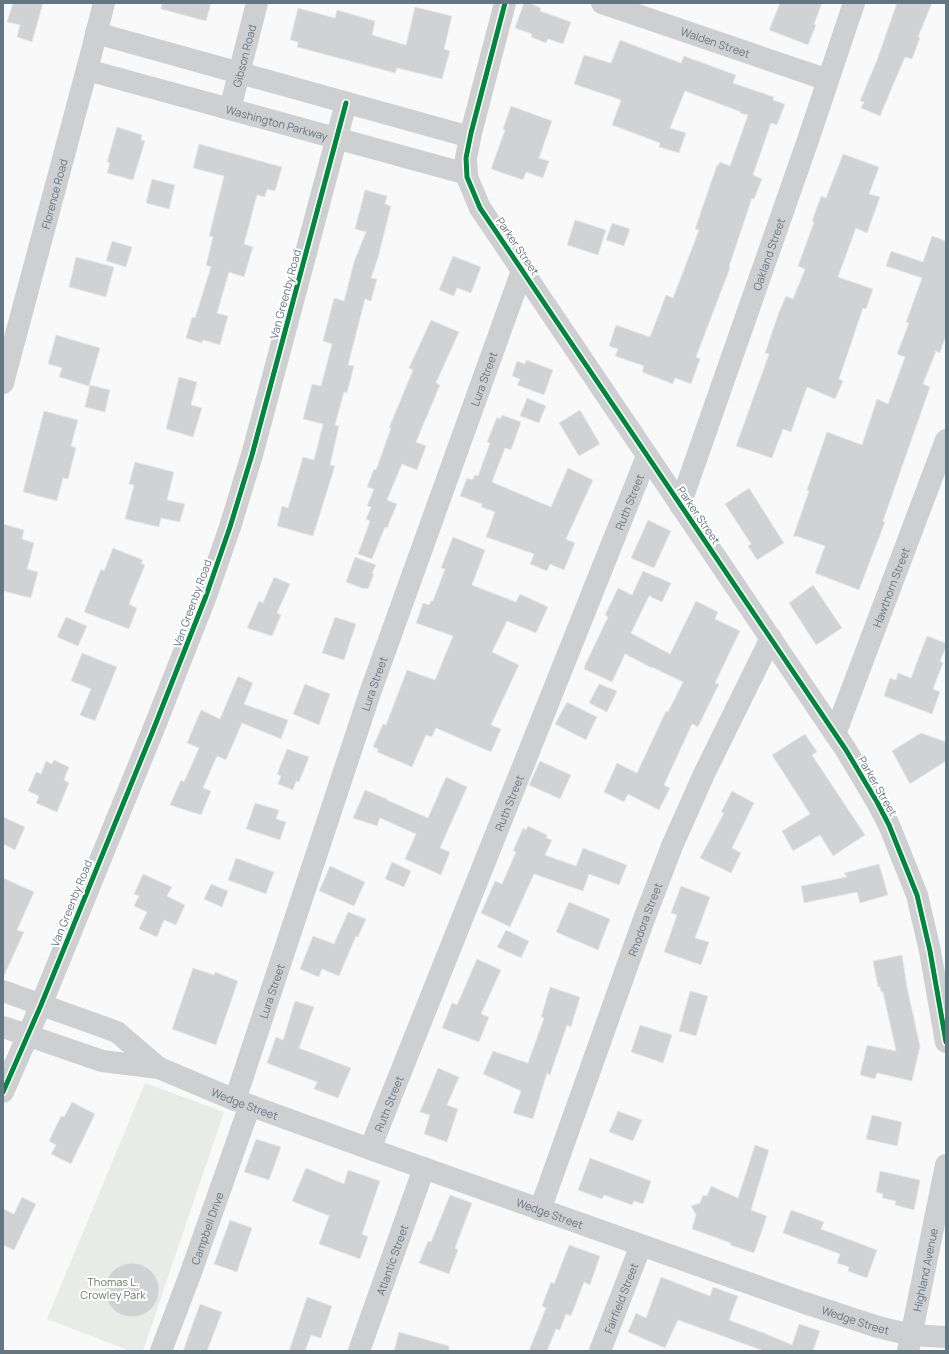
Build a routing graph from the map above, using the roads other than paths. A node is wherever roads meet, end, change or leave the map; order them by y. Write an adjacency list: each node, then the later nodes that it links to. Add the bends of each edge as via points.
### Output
1 (104, 3): 6 (street, Florence Road)
2 (257, 3): 8 (street, Gibson Road)
3 (505, 3): 13 (street, Parker Street)
4 (602, 3): 9 (street, Walden Street)
5 (854, 3): 9 (street, Oakland Street)
6 (96, 33): 7 (street, Florence Road); 8 (street)
7 (87, 70): 11 (street, Washington Parkway); 16 (street, Florence Road)
8 (239, 73): 10 (street); 11 (street, Gibson Road)
9 (828, 80): 19 (street, Oakland Street)
10 (346, 103): 12 (street, Van Greenby Road); 13 (street)
11 (230, 109): 12 (street, Washington Parkway)
12 (336, 138): 14 (street, Washington Parkway); 23 (street, Van Greenby Road, via 252,455 230,527 177,672)
13 (470, 138): 14 (street, Parker Street, via 466,158)
14 (467, 174): 15 (street, Parker Street, via 480,208)
15 (522, 271): 18 (street, Parker Street); 29 (street, Lura Street, via 371,690)
16 (3, 383)
17 (946, 440): 21 (street, Hawthorn Street)
18 (647, 456): 19 (street, Parker Street); 30 (street, Ruth Street)
19 (680, 505): 20 (street, Parker Street)
20 (771, 638): 21 (street, Parker Street); 33 (street, Rhodora Street, via 704,774 672,846)
21 (835, 734): 26 (street, Parker Street, via 880,807 916,895 930,951)
22 (3, 991): 23 (street, Wedge Street)
23 (40, 1005): 25 (street, Van Greenby Road); 27 (street, Wedge Street, via 117,1032)
24 (3, 1027): 25 (street, Wedge Street)
25 (28, 1035): 27 (street, Wedge Street, via 102,1061); 28 (street, Van Greenby Road)
26 (946, 1042)
27 (159, 1068): 29 (street, Wedge Street)
28 (3, 1092)
29 (242, 1103): 30 (street, Wedge Street); 37 (street, Campbell Drive, via 193,1268)
30 (370, 1149): 32 (street, Wedge Street)
31 (946, 1165): 36 (street, Highland Avenue)
32 (424, 1168): 33 (street, Wedge Street); 38 (street, Atlantic Street)
33 (540, 1210): 34 (street, Wedge Street)
34 (641, 1245): 36 (street, Wedge Street, via 878,1327); 39 (street, Fairfield Street)
35 (946, 1337): 36 (street, Wedge Street)
36 (910, 1343)
37 (161, 1351)
38 (359, 1351)
39 (600, 1351)

